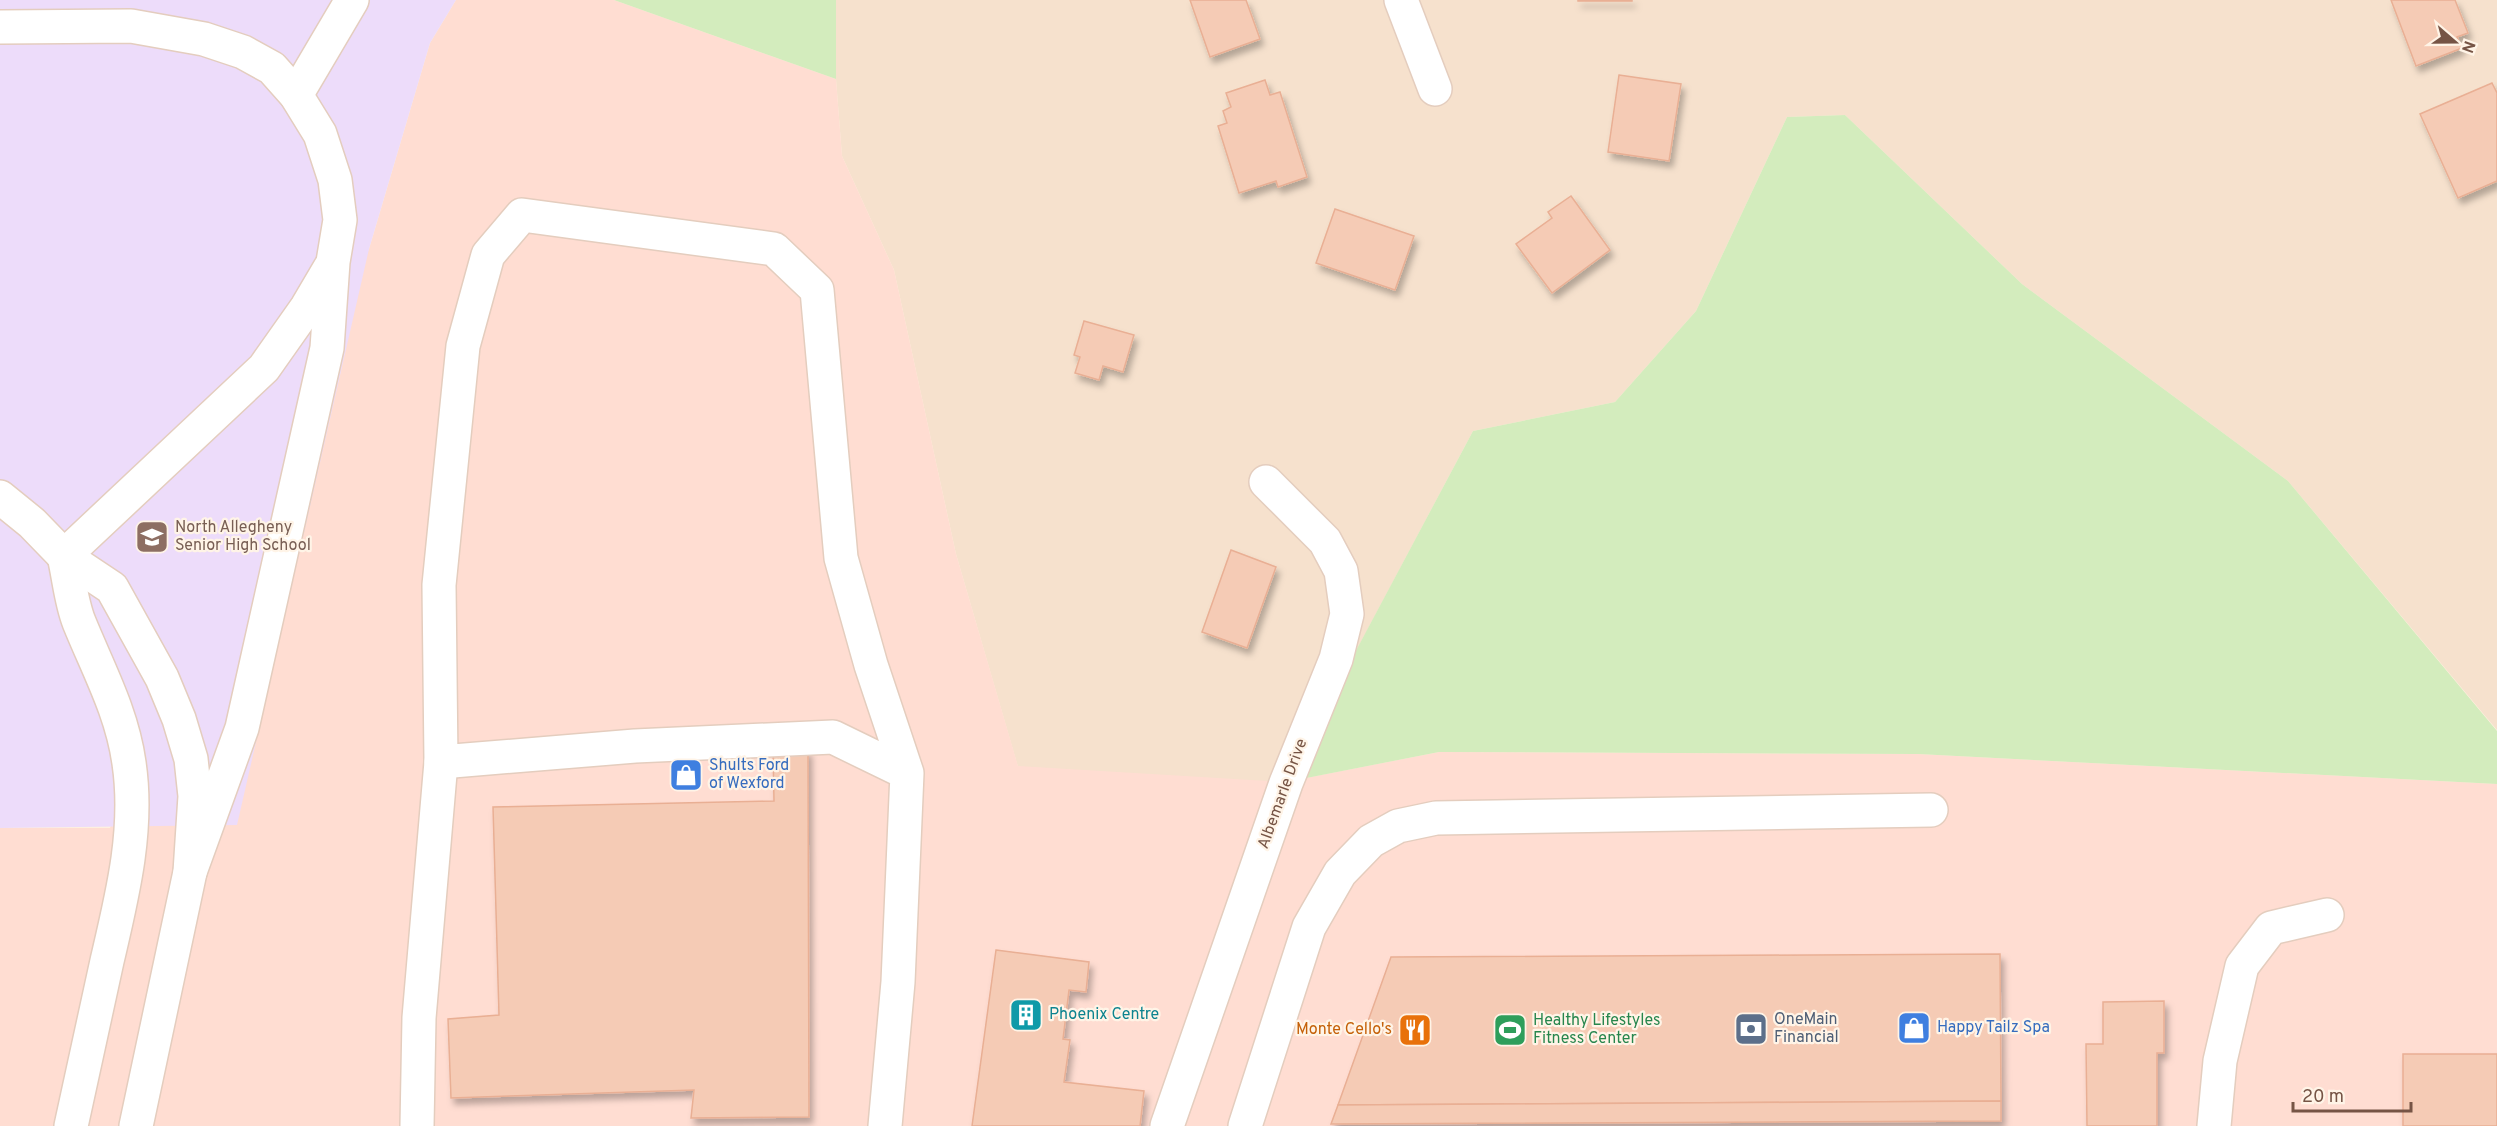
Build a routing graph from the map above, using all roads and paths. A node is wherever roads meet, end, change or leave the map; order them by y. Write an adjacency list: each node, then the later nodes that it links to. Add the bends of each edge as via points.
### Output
1 (352, 0): 5 (street)
2 (1401, 0): 4 (street)
3 (0, 27): 5 (street, via 131,26 204,39 243,52 272,68)
4 (1435, 89)
5 (296, 95): 6 (street, via 320,134 335,180 340,220)
6 (333, 262): 9 (street, via 308,307 264,368); 13 (street, via 327,348 242,728)
7 (1266, 482): 23 (street, Albemarle Drive, via 1325,541 1341,571 1347,614 1336,659 1286,783)
8 (0, 497): 9 (street, via 32,522)
9 (64, 556): 13 (street, via 112,588 162,678 179,719 191,759 195,796); 15 (street, via 78,620 112,695 122,729 132,798 121,900)
10 (441, 762): 11 (street, via 635,746 833,737); 11 (street, via 439,585 464,346 488,255 522,215 774,249 818,290 841,558); 21 (street, via 419,1018)
11 (907, 773): 22 (street, via 898,982)
12 (1931, 810): 24 (street, via 1436,818 1398,826 1371,841 1340,873 1309,927)
13 (190, 872): 16 (street)
14 (2327, 915): 25 (street, via 2271,928 2242,966 2220,1061)
15 (81, 1083): 17 (street); 18 (street)
16 (145, 1088): 19 (street); 20 (street)
17 (62, 1126)
18 (71, 1126)
19 (136, 1126)
20 (145, 1126)
21 (417, 1126)
22 (885, 1126)
23 (1167, 1126)
24 (1245, 1126)
25 (2214, 1126)

